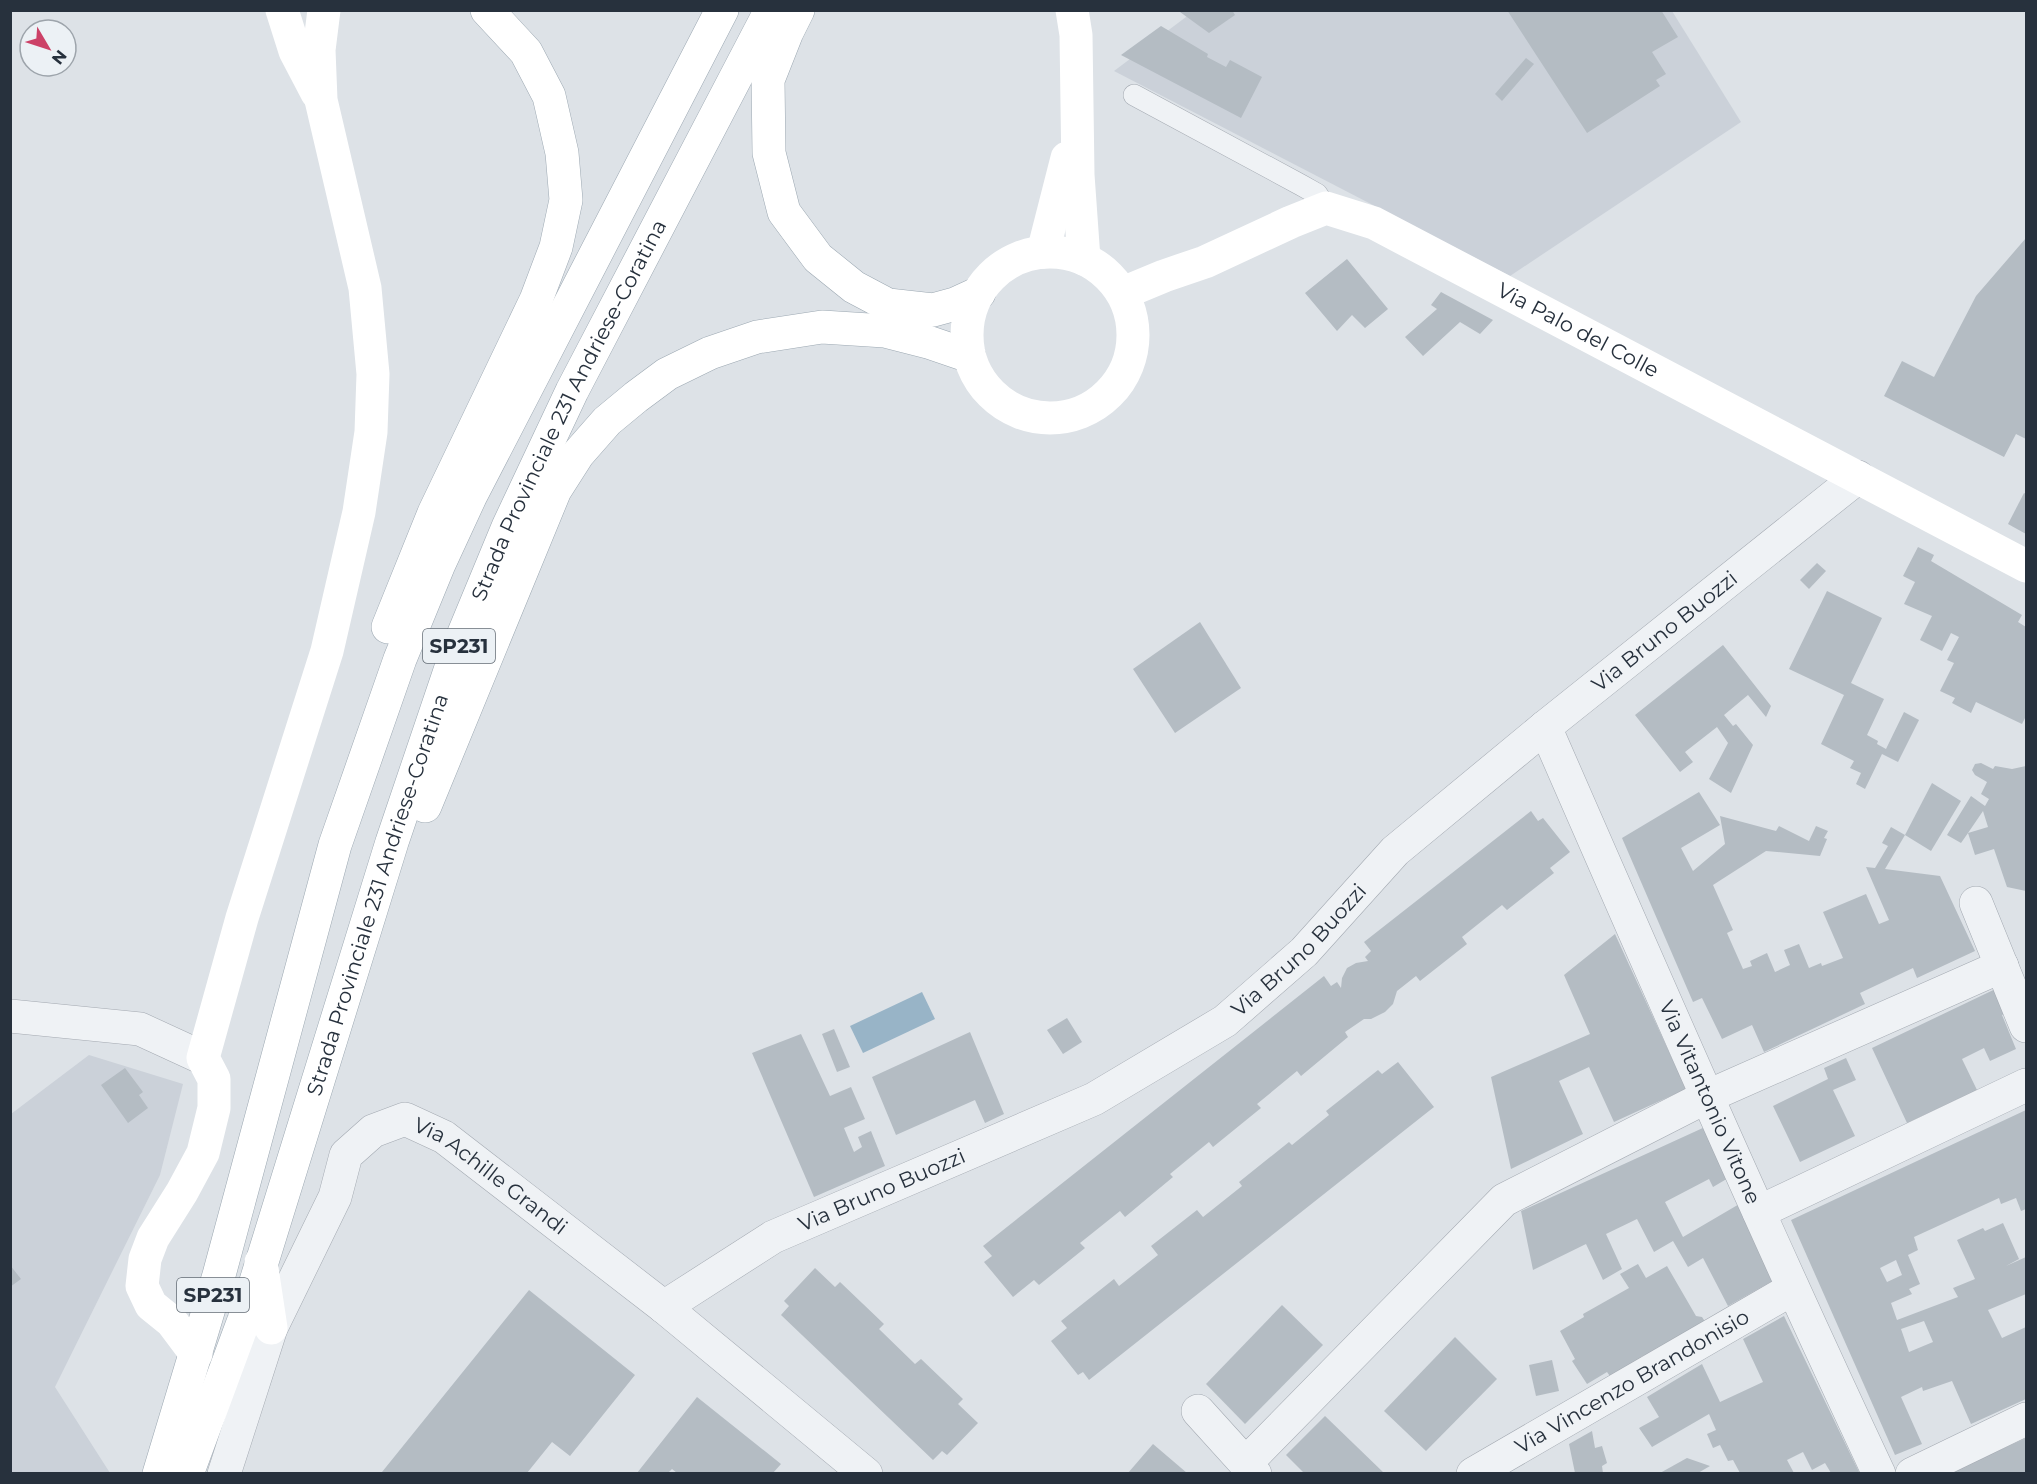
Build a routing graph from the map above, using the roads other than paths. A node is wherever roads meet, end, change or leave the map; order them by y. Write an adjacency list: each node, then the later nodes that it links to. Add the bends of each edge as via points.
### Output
1 (282, 10): 9 (main road, via 295,51)
2 (324, 10): 9 (main road, via 319,50)
3 (487, 10): 30 (main road, via 526,52 549,96 562,153 566,200 556,247 536,300 434,513 388,626 344,754 303,881)
4 (722, 10): 30 (main road, Strada Provinciale 231 Andriese-Coratina / SP231, via 476,487 418,612 335,845)
5 (771, 10): 26 (main road, Strada Provinciale 231 Andriese-Coratina / SP231, via 572,391 499,548 423,747)
6 (798, 10): 15 (main road, via 768,80 769,153 784,212 818,258 854,287 888,305 933,310)
7 (1072, 10): 10 (main road, via 1076,34)
8 (1134, 95): 11 (lane, Via Palo del Colle, via 1301,184 1317,194)
9 (321, 100): 27 (main road, via 365,288 373,374 371,432 359,512 327,651 242,918)
10 (1076, 119): 12 (main road); 13 (main road)
11 (1326, 208): 14 (main road); 19 (main road, Via Palo del Colle, via 1374,223)
12 (1043, 252): 13 (main road, via 1064,252); 15 (main road, via 1018,259 995,272)
13 (1084, 259): 16 (main road, via 1106,273)
14 (1205, 262): 16 (main road); 17 (main road)
15 (979, 293): 18 (main road, via 969,317)
16 (1123, 293): 17 (main road)
17 (1133, 323): 18 (main road, via 1133,351 1123,378 1105,400 1080,414 1062,418 1024,415 999,402 980,382)
18 (969, 356): 26 (main road, via 885,331 822,327 787,332 710,353 667,374 607,422 578,454 555,490)
19 (1858, 477): 20 (main road, Via Palo del Colle); 21 (street, Via Bruno Buozzi)
20 (2026, 566)
21 (1545, 727): 29 (street, Via Vitantonio Vitone); 34 (street, Via Bruno Buozzi, via 1395,851 1304,952 1225,1021 1094,1099 773,1237)
22 (1976, 903): 23 (street)
23 (2002, 966): 25 (street); 29 (street)
24 (10, 1016): 27 (street, via 140,1029)
25 (2026, 1026)
26 (333, 1029): 32 (main road, Strada Provinciale 231 Andriese-Coratina / SP231)
27 (203, 1058): 36 (main road, via 214,1079 214,1108 203,1153 153,1238 145,1259 142,1286 151,1305 172,1322)
28 (2026, 1084): 31 (street)
29 (1706, 1097): 31 (street, Via Vitantonio Vitone); 39 (street, via 1504,1200)
30 (262, 1116): 36 (main road, Strada Provinciale 231 Andriese-Coratina / SP231)
31 (1759, 1212): 33 (street, Via Vitantonio Vitone)
32 (261, 1262): 35 (main road); 41 (main road, Strada Provinciale 231 Andriese-Coratina / SP231, via 244,1320)
33 (1792, 1290): 44 (street, Via Vincenzo Brandonisio); 45 (street, Via Vitantonio Vitone)
34 (664, 1307): 35 (street, Via Achille Grandi, via 444,1137 405,1119 373,1131 346,1155 335,1197); 43 (street, Via Achille Grandi)
35 (271, 1328): 42 (street, Via Achille Grandi)
36 (196, 1354): 40 (main road, Strada Provinciale 231 Andriese-Coratina / SP231)
37 (1198, 1411): 39 (street)
38 (2026, 1419): 46 (street)
39 (1251, 1468)
40 (159, 1473)
41 (187, 1473)
42 (224, 1473)
43 (866, 1473)
44 (1473, 1473)
45 (1879, 1473)
46 (1912, 1473)

